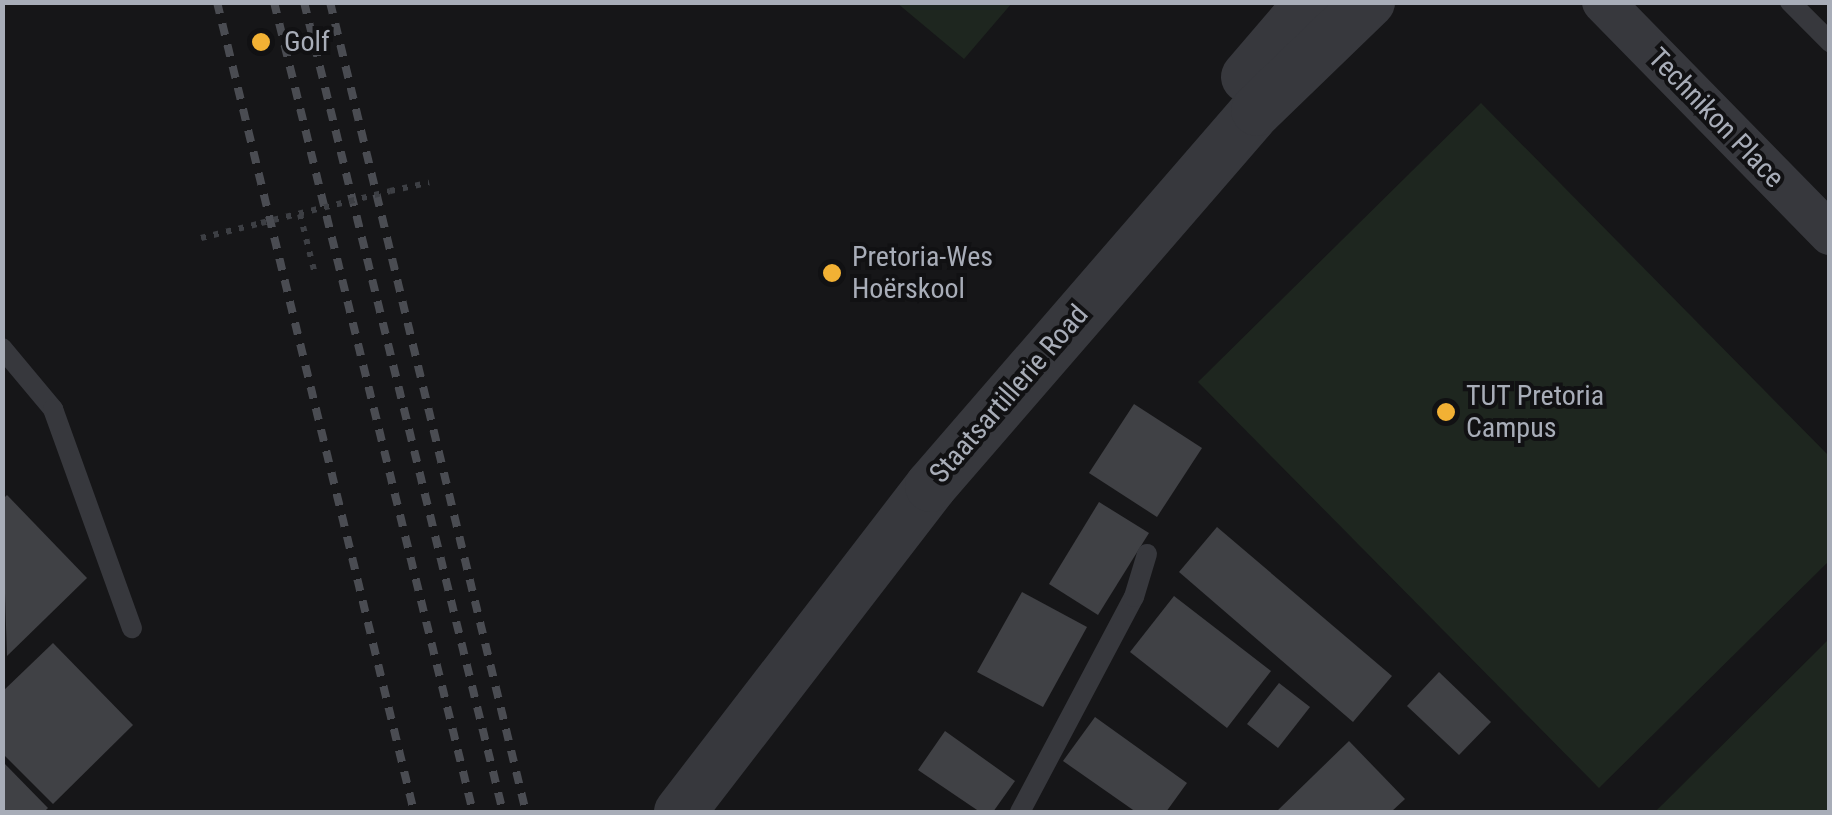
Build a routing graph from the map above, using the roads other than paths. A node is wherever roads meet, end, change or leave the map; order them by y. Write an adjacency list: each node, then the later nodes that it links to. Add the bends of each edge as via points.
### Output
1 (1390, 2): 4 (street)
2 (1604, 2): 6 (street, Technikon Place)
3 (1790, 2): 5 (lane)
4 (1327, 12): 10 (street, Staatsartillerie Road, via 994,370); 11 (street, Staatsartillerie Road, via 1256,110 931,486)
5 (1830, 42)
6 (1830, 234)
7 (2, 348): 9 (lane, via 52,409)
8 (1147, 554): 12 (lane, via 1134,597)
9 (132, 628)
10 (644, 812)
11 (680, 812)
12 (1020, 812)

